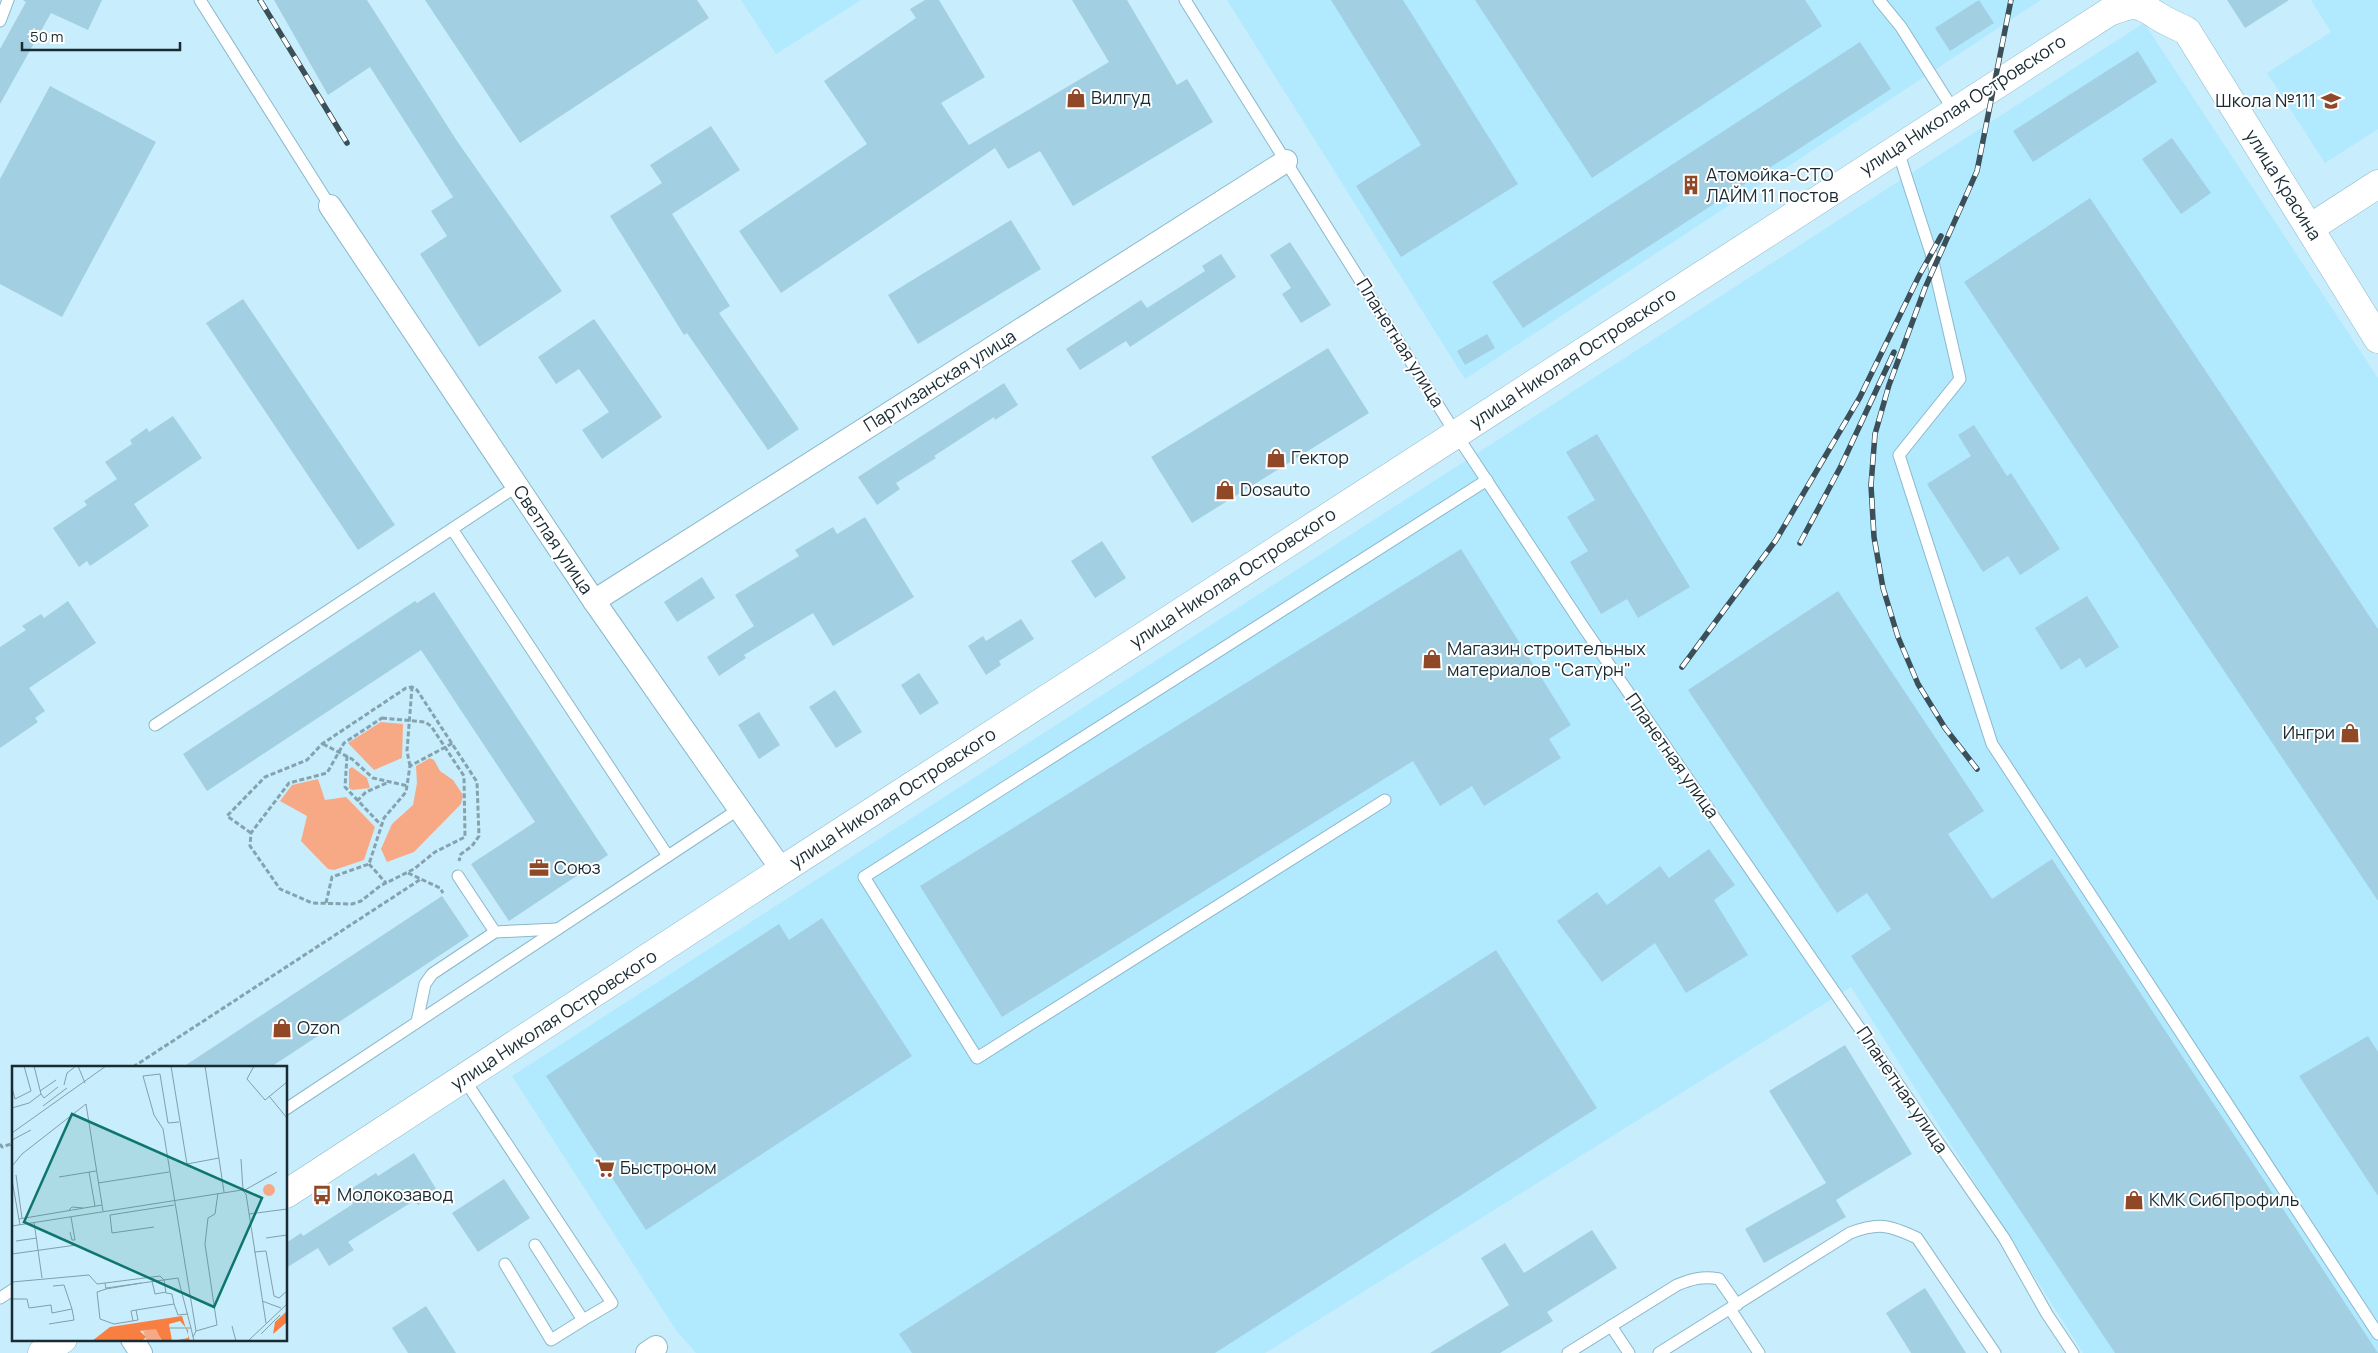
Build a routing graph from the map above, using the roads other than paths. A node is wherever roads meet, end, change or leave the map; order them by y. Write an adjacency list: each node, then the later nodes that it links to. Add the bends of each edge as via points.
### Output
1 (8, 0): 6 (lane)
2 (200, 0): 12 (lane)
3 (1185, 0): 10 (lane, Планетная улица)
4 (1879, 0): 8 (lane, via 1901,27)
5 (2145, 2): 7 (street, улица Николая Островского, via 2156,15); 8 (street, улица Николая Островского, via 2109,12)
6 (0, 21)
7 (2187, 31): 13 (street, улица Красина)
8 (1954, 111): 9 (street, улица Николая Островского)
9 (1897, 148): 15 (street, улица Николая Островского); 39 (lane, via 1931,253 1960,378 1899,455 1992,744)
10 (1286, 161): 15 (lane, Планетная улица); 19 (street, Партизанская улица)
11 (2378, 184): 13 (street)
12 (330, 206): 17 (street, Светлая улица)
13 (2310, 228): 14 (street, улица Красина)
14 (2378, 338)
15 (1456, 434): 16 (lane, Планетная улица); 24 (street, улица Николая Островского)
16 (1487, 480): 21 (lane, via 864,877 977,1058); 49 (lane, Планетная улица, via 1584,628 2004,1238)
17 (517, 486): 18 (lane); 19 (street, Светлая улица)
18 (452, 529): 20 (lane); 23 (lane)
19 (594, 601): 22 (street, Светлая улица)
20 (155, 725)
21 (1385, 800)
22 (739, 809): 23 (lane); 24 (street, Светлая улица)
23 (668, 856): 26 (lane)
24 (782, 870): 29 (street, улица Николая Островского)
25 (458, 876): 27 (lane)
26 (559, 928): 27 (lane); 28 (lane)
27 (495, 932): 28 (lane, via 428,979)
28 (417, 1022): 30 (lane)
29 (464, 1079): 31 (street, улица Николая Островского); 37 (lane, via 612,1303)
30 (288, 1108)
31 (288, 1193)
32 (535, 1245): 37 (lane)
33 (505, 1264): 37 (lane, via 552,1340)
34 (12, 1290): 35 (lane)
35 (0, 1298)
36 (1733, 1307): 38 (lane, via 1719,1279 1694,1278); 46 (lane); 47 (lane); 48 (lane, via 1850,1233 1871,1225 1896,1228 1917,1238)
37 (583, 1320)
38 (1611, 1326): 44 (lane); 45 (lane)
39 (2378, 1334)
40 (62, 1340): 42 (street)
41 (133, 1340): 43 (street)
42 (42, 1353)
43 (141, 1353)
44 (1568, 1353)
45 (1629, 1353)
46 (1660, 1353)
47 (1759, 1353)
48 (1994, 1353)
49 (2073, 1353)

